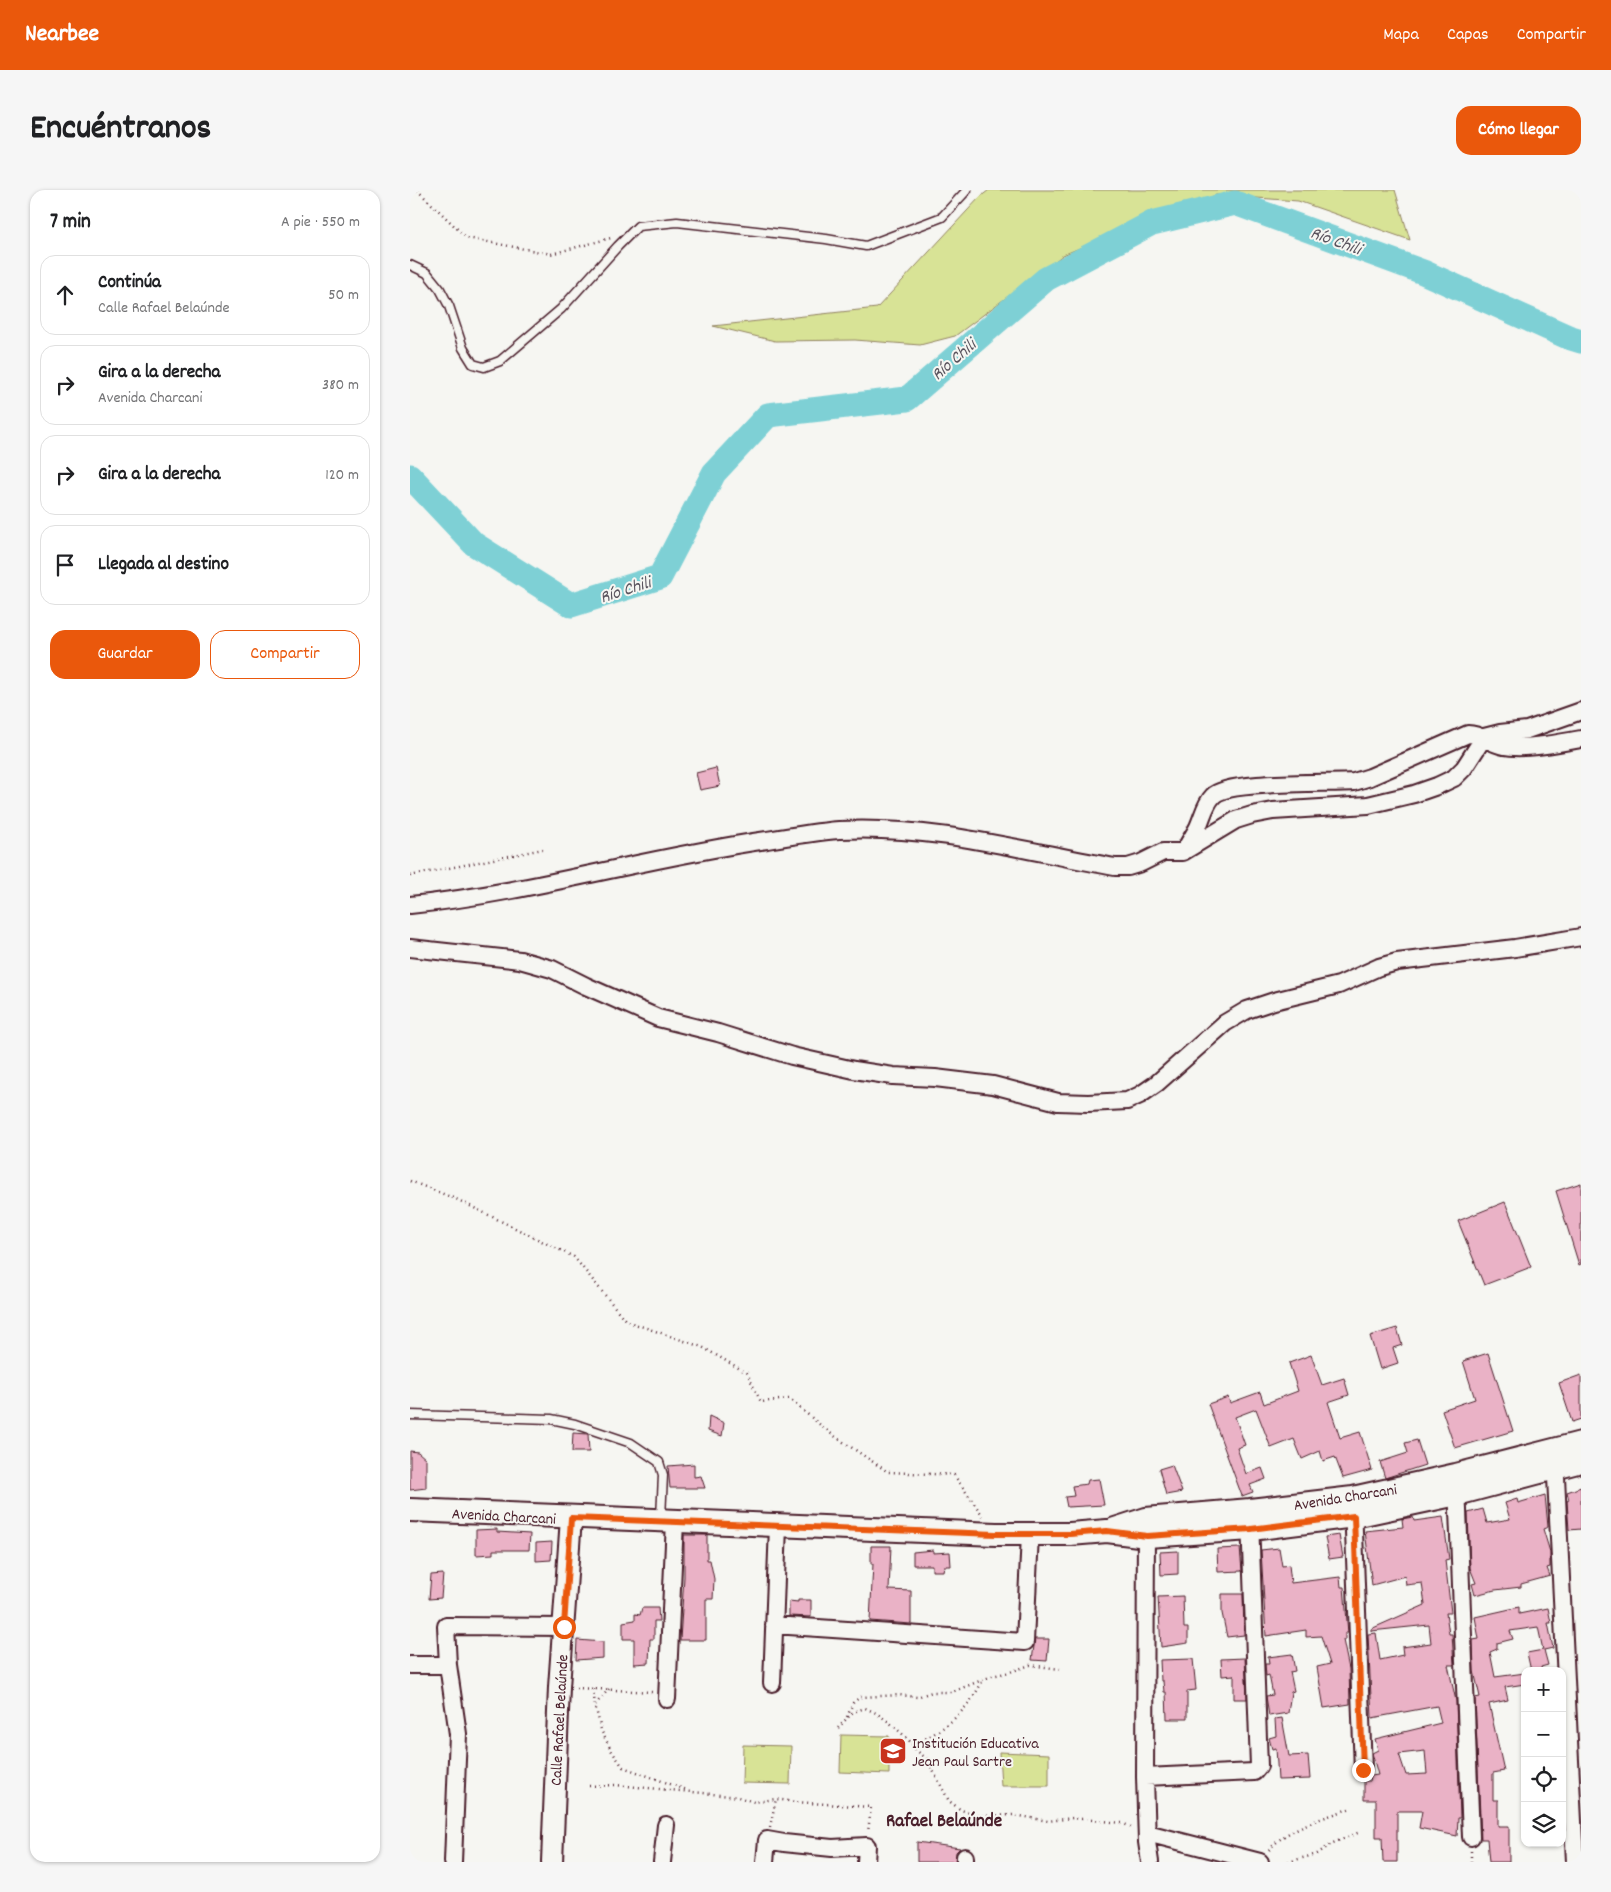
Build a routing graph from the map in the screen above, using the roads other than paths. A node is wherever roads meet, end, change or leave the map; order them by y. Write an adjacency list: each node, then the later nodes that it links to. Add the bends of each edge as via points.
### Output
1 (967, 190): 2 (lane, via 942,217 866,246 677,222 638,226 561,309 500,361 484,367 473,364 463,348 440,289 428,273)
2 (410, 265)
3 (1581, 711): 4 (street, via 1527,730)
4 (1484, 737): 5 (street, via 1505,747); 6 (street, via 1464,768 1454,778 1437,786 1368,805 1252,815 1236,820); 6 (street, via 1468,734 1354,782 1220,790 1206,806)
5 (1581, 739)
6 (1184, 852): 7 (street, via 1163,852 1141,863 1116,867 933,835 838,830 731,845 533,887)
7 (410, 905)
8 (1581, 937): 9 (street, via 1397,962 1340,985 1247,1010 1225,1023 1140,1095 1126,1102 1110,1104 1058,1102 993,1085 854,1070 658,1018 552,969 520,960)
9 (410, 948)
10 (410, 1415): 19 (lane, via 552,1419 631,1443 659,1462)
11 (1581, 1443): 12 (main road, Avenida Charcani)
12 (1555, 1459): 13 (main road, Avenida Charcani); 14 (main road, Avenida Charcani); 41 (street)
13 (1581, 1461)
14 (1457, 1485): 15 (main road, Avenida Charcani); 33 (street)
15 (1353, 1507): 18 (main road, Avenida Charcani); 29 (street)
16 (410, 1510): 17 (main road, Avenida Charcani)
17 (571, 1518): 19 (main road, Avenida Charcani); 24 (street, Calle Rafael Belaúnde)
18 (1250, 1520): 21 (main road, Avenida Charcani); 30 (street, via 1259,1766 1254,1772)
19 (668, 1521): 20 (main road, Avenida Charcani); 28 (street)
20 (778, 1526): 22 (main road, Avenida Charcani); 23 (street)
21 (1146, 1528): 22 (main road, Avenida Charcani); 30 (street)
22 (1030, 1534): 23 (street, via 1025,1642)
23 (774, 1625): 27 (street)
24 (564, 1627): 26 (street, via 446,1626); 37 (street, Calle Rafael Belaúnde)
25 (410, 1665): 26 (street)
26 (448, 1665): 36 (street, via 458,1734)
27 (772, 1683)
28 (667, 1695)
29 (1363, 1770)
30 (1145, 1777): 32 (street)
31 (666, 1825): 38 (street)
32 (1146, 1834): 35 (street); 40 (street)
33 (1470, 1837)
34 (867, 1854): 39 (street, via 768,1840)
35 (1263, 1858)
36 (453, 1862)
37 (552, 1862)
38 (662, 1862)
39 (766, 1862)
40 (1150, 1862)
41 (1575, 1862)

